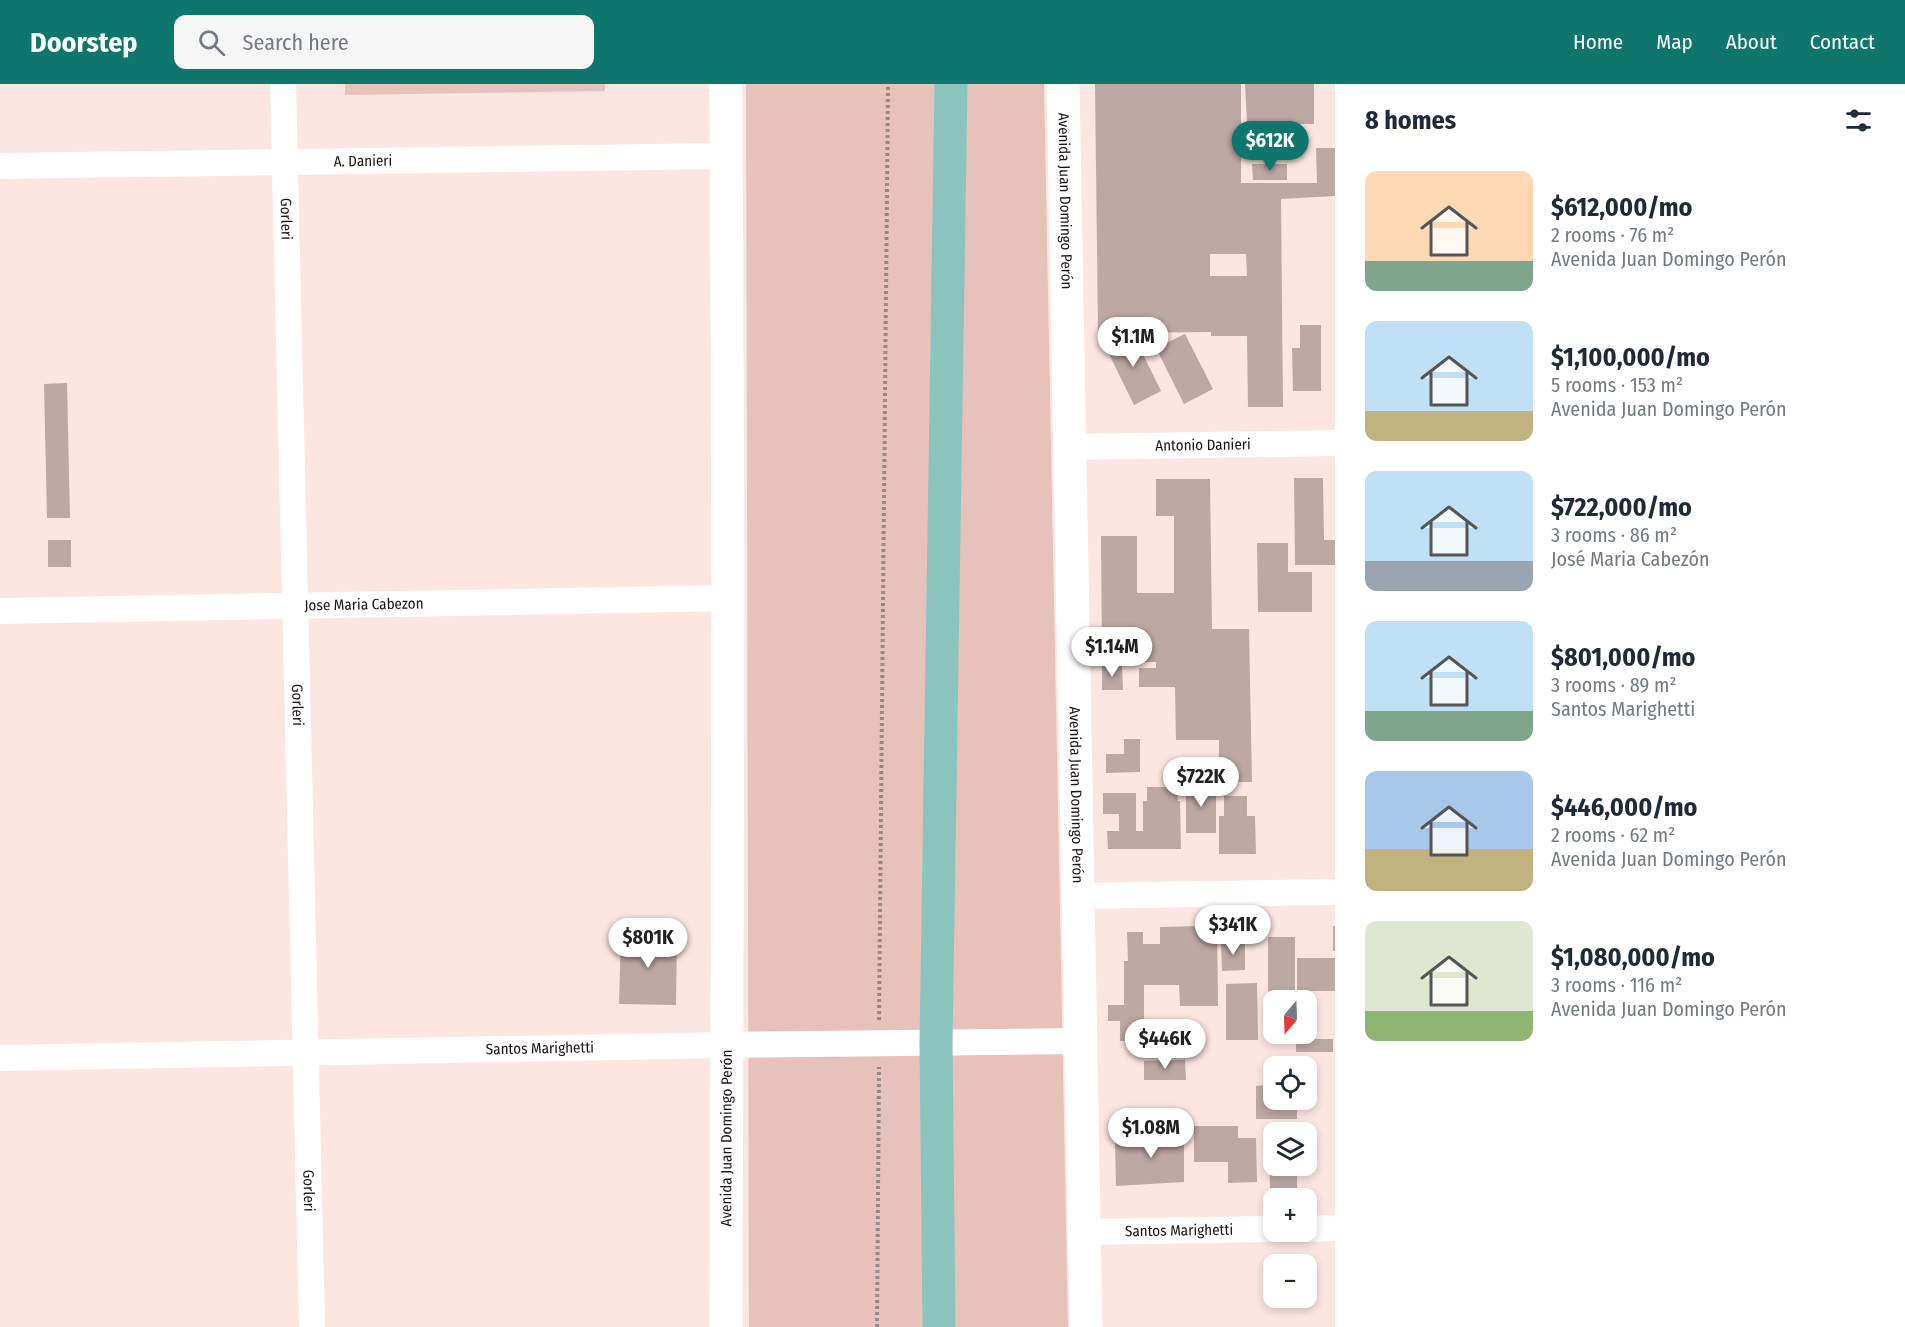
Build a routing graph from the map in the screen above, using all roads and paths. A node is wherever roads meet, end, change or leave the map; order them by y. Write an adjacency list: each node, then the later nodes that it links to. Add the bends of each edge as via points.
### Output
1 (283, 84): 7 (street, Gorleri)
2 (726, 84): 6 (main road, Avenida Juan Domingo Perón)
3 (888, 84): 18 (path)
4 (951, 84): 17 (main road)
5 (1063, 84): 10 (main road, Avenida Juan Domingo Perón)
6 (726, 156): 7 (street, A. Danieri); 11 (main road, Avenida Juan Domingo Perón)
7 (285, 162): 8 (street, A. Danieri); 12 (street, Gorleri)
8 (0, 166)
9 (1335, 443): 10 (street, Antonio Danieri)
10 (1070, 447): 15 (main road, Avenida Juan Domingo Perón)
11 (728, 598): 12 (street, Jose Maria Cabezon); 19 (main road, Avenida Juan Domingo Perón)
12 (295, 605): 13 (street, Jose Maria Cabezon); 20 (street, Gorleri)
13 (0, 611)
14 (1335, 892): 15 (street)
15 (1077, 896): 16 (main road, Avenida Juan Domingo Perón)
16 (1080, 1041): 17 (street, Santos Marighetti); 25 (main road, Avenida Juan Domingo Perón)
17 (936, 1043): 18 (street, Santos Marighetti); 29 (main road)
18 (879, 1044): 19 (street, Santos Marighetti); 28 (path)
19 (726, 1045): 20 (street, Santos Marighetti); 27 (main road, Avenida Juan Domingo Perón)
20 (305, 1053): 21 (street, Santos Marighetti); 26 (street, Gorleri)
21 (0, 1058)
22 (1335, 1228): 24 (street)
23 (1263, 1229): 25 (street, Santos Marighetti)
24 (1317, 1229)
25 (1083, 1232): 30 (main road, Avenida Juan Domingo Perón)
26 (312, 1327)
27 (726, 1327)
28 (877, 1327)
29 (939, 1327)
30 (1086, 1327)

